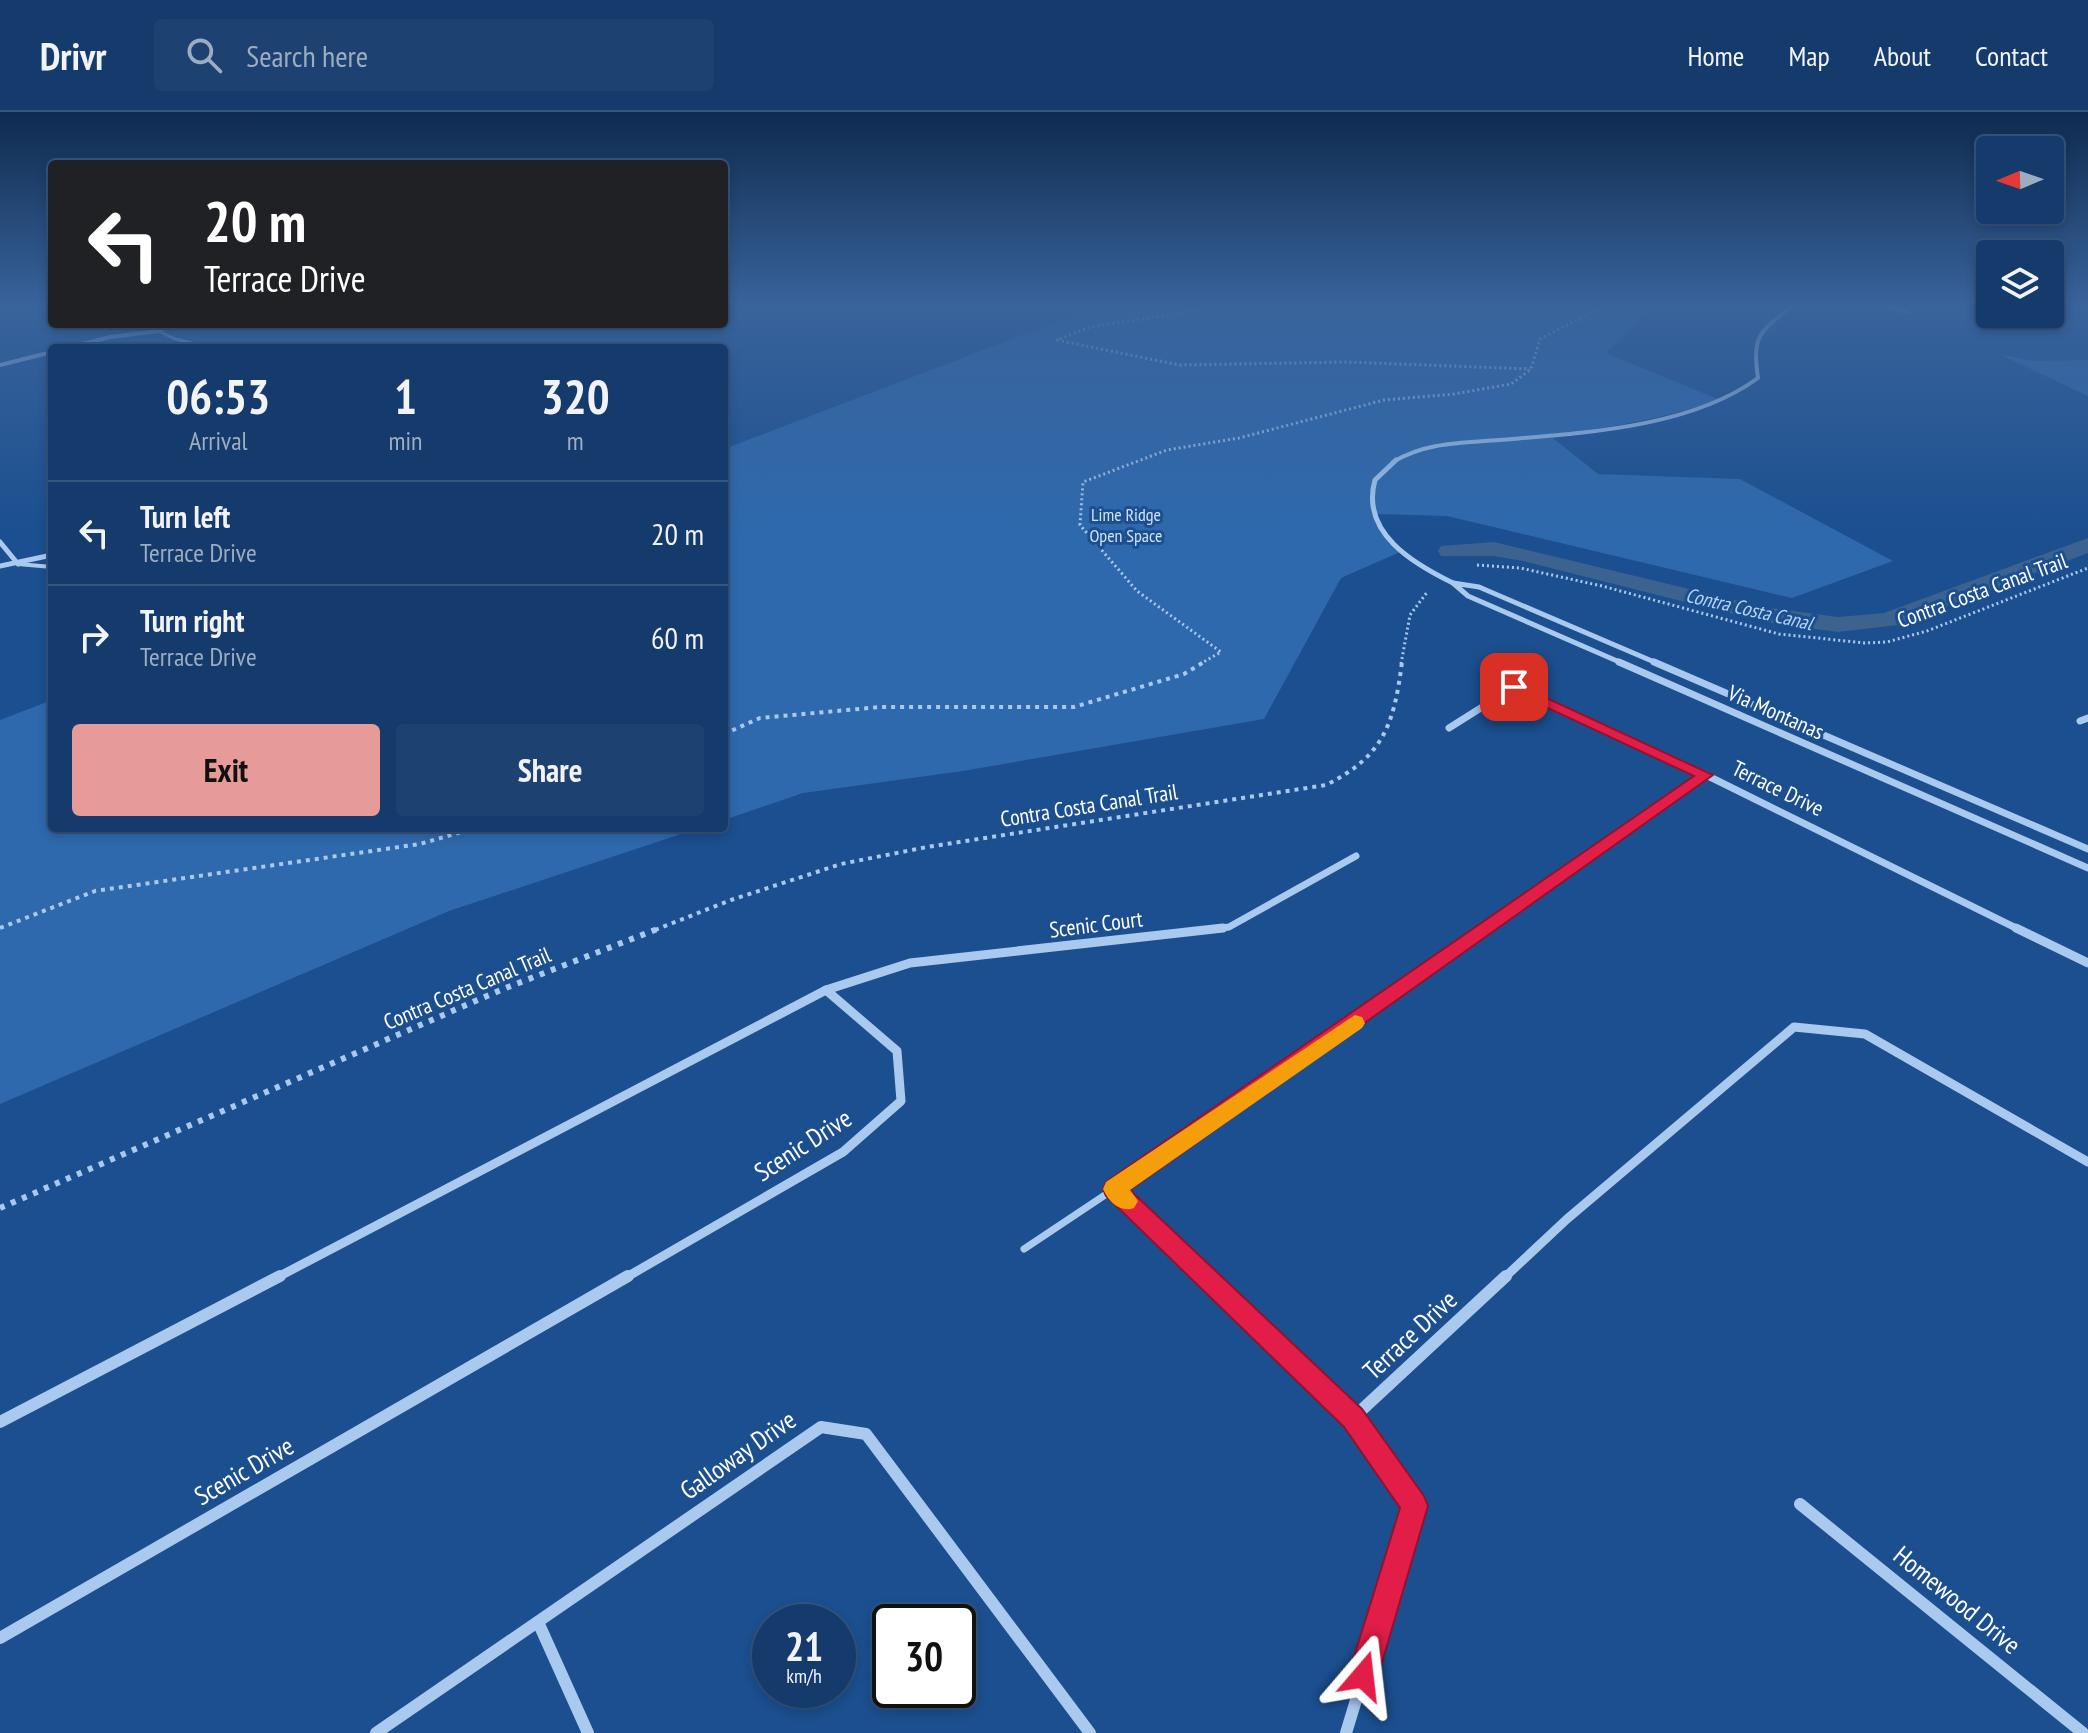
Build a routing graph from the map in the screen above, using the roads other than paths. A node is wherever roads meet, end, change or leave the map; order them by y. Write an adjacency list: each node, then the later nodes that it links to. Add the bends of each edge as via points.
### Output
1 (1754, 383): 7 (street, Via Montanas, via 1720,400 1610,429 1428,446 1402,455 1372,482 1369,501 1400,552)
2 (0, 542): 4 (street)
3 (48, 556): 4 (street)
4 (18, 564): 5 (street); 6 (lane)
5 (0, 566)
6 (48, 567)
7 (1453, 583): 10 (street, Via Montanas, via 1479,587); 12 (street, Via Montanas, via 1468,596)
8 (1449, 728): 9 (street, via 1514,687)
9 (1706, 775): 13 (street, Terrace Drive); 16 (street, Terrace Drive)
10 (2088, 849)
11 (1356, 856): 14 (street, Scenic Court, via 1229,927 910,963)
12 (2088, 868)
13 (2088, 963)
14 (826, 990): 19 (street); 22 (street, Scenic Drive, via 897,1051 901,1101 843,1152)
15 (2088, 1162): 18 (street, Terrace Drive, via 1865,1034 1794,1027 1567,1219)
16 (1114, 1189): 17 (lane); 18 (street)
17 (1024, 1249)
18 (1353, 1418): 26 (street, via 1415,1506)
19 (0, 1422)
20 (1800, 1504): 27 (street, Homewood Drive)
21 (538, 1622): 23 (street, Galloway Drive); 24 (street); 25 (street, Galloway Drive, via 821,1427 866,1434)
22 (0, 1638)
23 (376, 1733)
24 (588, 1733)
25 (1090, 1733)
26 (1346, 1733)
27 (2083, 1733)

